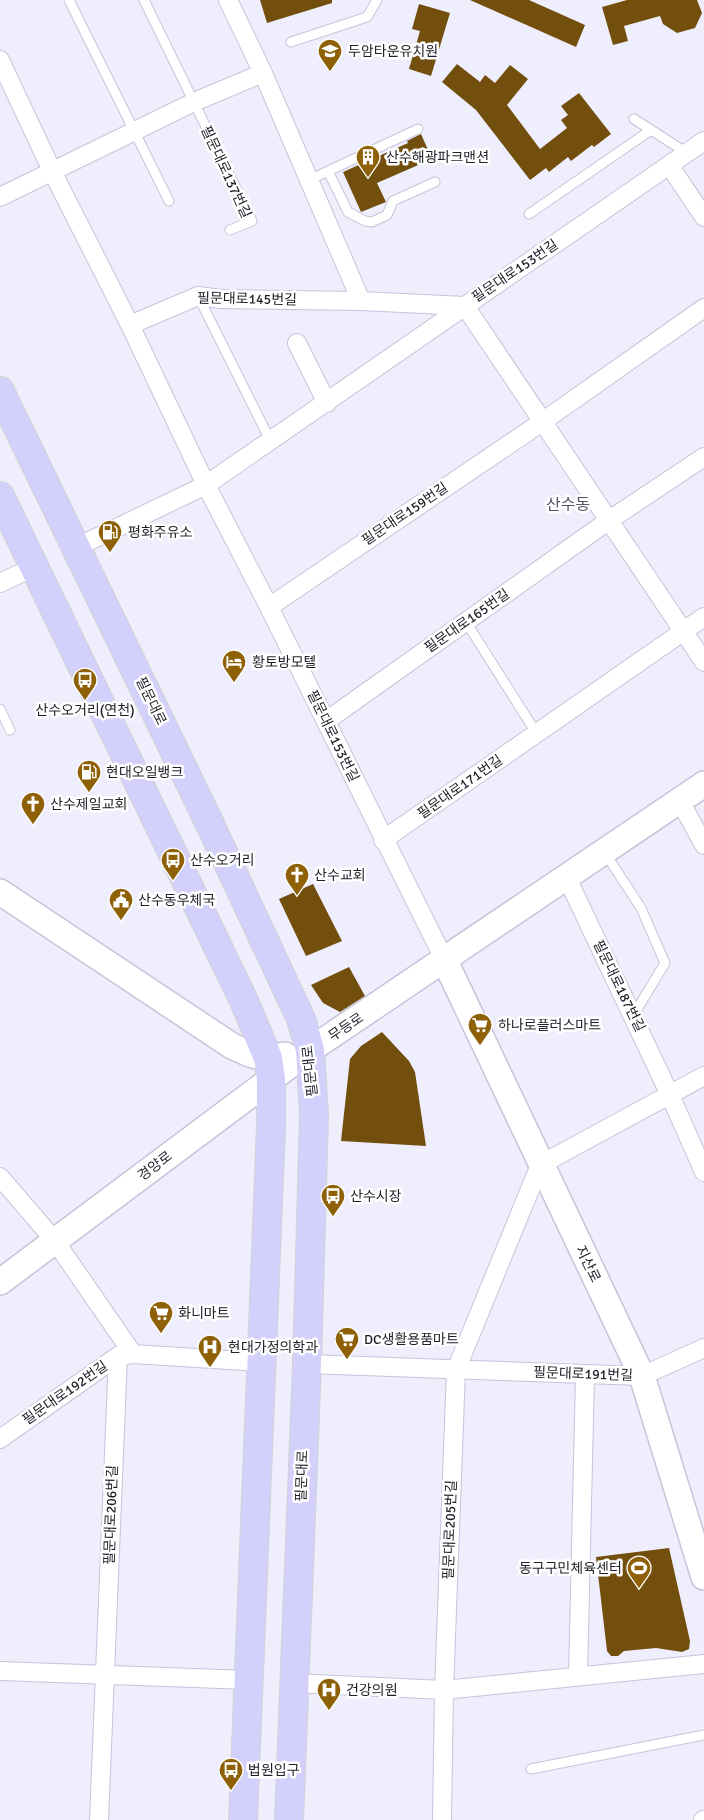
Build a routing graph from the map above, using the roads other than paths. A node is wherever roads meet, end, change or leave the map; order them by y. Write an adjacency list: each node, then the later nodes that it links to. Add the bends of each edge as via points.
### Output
1 (68, 0): 11 (lane)
2 (144, 0): 8 (lane, 필문대로137번길)
3 (228, 0): 7 (street)
4 (377, 0): 5 (lane, via 367,17)
5 (291, 42)
6 (0, 60): 17 (street)
7 (263, 73): 8 (street); 18 (street)
8 (194, 102): 11 (street); 24 (lane, 필문대로137번길, via 252,221)
9 (634, 119): 12 (lane)
10 (418, 129): 16 (lane)
11 (134, 130): 17 (street); 21 (lane)
12 (651, 130): 14 (lane); 22 (lane)
13 (704, 141): 14 (street, 필문대로153번길)
14 (687, 153): 15 (street, 필문대로153번길)
15 (669, 165): 23 (street); 27 (street, 필문대로153번길)
16 (328, 171): 18 (lane); 19 (lane, via 348,212 372,222 386,215 393,201)
17 (53, 173): 20 (street); 29 (street)
18 (309, 180): 26 (street)
19 (435, 182)
20 (0, 197)
21 (169, 201)
22 (529, 214)
23 (704, 217)
24 (230, 230)
25 (198, 296): 26 (street, 필문대로145번길); 29 (street, 필문대로145번길); 34 (lane)
26 (361, 301): 27 (street, 필문대로145번길)
27 (465, 306): 32 (street, 필문대로153번길); 33 (street)
28 (704, 308): 33 (street, 필문대로159번길)
29 (130, 325): 36 (street, 필문대로153번길)
30 (297, 343): 32 (street)
31 (0, 391): 39 (main road, 필문대로)
32 (327, 402): 34 (street, 필문대로153번길)
33 (542, 422): 38 (street); 42 (street, 필문대로159번길)
34 (271, 442): 36 (street, 필문대로153번길)
35 (704, 457): 38 (street, 필문대로165번길)
36 (206, 485): 39 (street, 필문대로153번길); 42 (street, 필문대로153번길)
37 (0, 496): 40 (main road)
38 (608, 521): 44 (street, 필문대로165번길); 45 (street)
39 (77, 547): 60 (main road, 필문대로, via 288,990)
40 (34, 567): 41 (street); 61 (main road, via 244,1001)
41 (0, 583)
42 (268, 607): 48 (street, 필문대로153번길)
43 (704, 617): 45 (street, 필문대로171번길)
44 (466, 622): 48 (street, 필문대로165번길); 50 (lane)
45 (683, 631): 46 (street); 50 (street, 필문대로171번길)
46 (704, 662)
47 (0, 709): 49 (lane)
48 (326, 721): 53 (street, 필문대로153번길)
49 (10, 730)
50 (538, 734): 53 (street, 필문대로171번길)
51 (704, 784): 52 (street, 무등로)
52 (680, 801): 54 (street); 55 (street, 무등로)
53 (384, 840): 58 (street, 필문대로153번길)
54 (704, 845)
55 (605, 852): 56 (street, 무등로); 59 (lane, via 641,908 665,963)
56 (567, 878): 58 (street, 무등로); 59 (street, 필문대로187번길)
57 (0, 892): 61 (street)
58 (445, 961): 60 (street, 무등로); 64 (street, 지산로)
59 (633, 1016): 63 (street, 필문대로187번길)
60 (310, 1050): 61 (street, 경양로); 72 (main road, 필문대로, via 314,1115)
61 (269, 1068): 67 (street, 경양로); 71 (main road, via 271,1128)
62 (704, 1076): 63 (street)
63 (670, 1095): 64 (street); 65 (street)
64 (540, 1165): 73 (street); 75 (street, 지산로)
65 (704, 1172)
66 (0, 1177): 67 (street)
67 (55, 1241): 68 (street, 경양로); 70 (street)
68 (0, 1282)
69 (704, 1348): 75 (street, 필문대로191번길)
70 (126, 1355): 71 (street); 76 (street, 필문대로192번길); 80 (street, 필문대로206번길)
71 (261, 1362): 82 (main road)
72 (307, 1364): 73 (street, 필문대로191번길); 83 (main road, 필문대로)
73 (456, 1370): 74 (street, 필문대로191번길); 84 (street, 필문대로205번길)
74 (585, 1375): 75 (street, 필문대로191번길); 81 (street)
75 (642, 1376): 77 (street, 지산로)
76 (0, 1439)
77 (704, 1577)
78 (704, 1664): 81 (street)
79 (0, 1671): 80 (street)
80 (104, 1674): 82 (street); 87 (street, 필문대로206번길)
81 (578, 1676): 84 (street)
82 (248, 1680): 88 (main road)
83 (294, 1683): 84 (street); 89 (main road, 필문대로)
84 (444, 1690): 90 (street, 필문대로205번길)
85 (704, 1735): 86 (lane)
86 (531, 1769)
87 (99, 1820)
88 (243, 1820)
89 (289, 1820)
90 (442, 1820)

